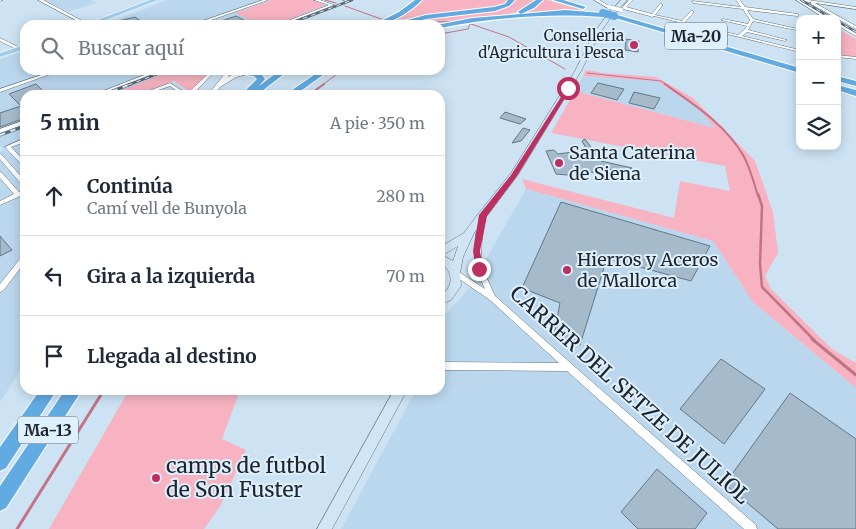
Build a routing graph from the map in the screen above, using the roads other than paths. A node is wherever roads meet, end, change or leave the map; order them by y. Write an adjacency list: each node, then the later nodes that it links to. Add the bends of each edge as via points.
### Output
1 (40, 0): 28 (street)
2 (266, 0): 30 (street)
3 (316, 0): 31 (street, via 332,5)
4 (419, 0): 32 (highway)
5 (512, 0): 33 (highway, via 495,9)
6 (556, 0): 22 (highway)
7 (568, 0): 22 (highway)
8 (580, 0): 22 (highway)
9 (624, 0): 93 (main road, via 604,22 578,71 513,176)
10 (631, 0): 24 (street)
11 (738, 0): 21 (street)
12 (798, 0): 13 (street); 26 (street)
13 (804, 0): 18 (street); 18 (street)
14 (153, 1): 29 (main road)
15 (597, 1): 22 (street)
16 (539, 2): 36 (highway, via 516,14)
17 (694, 3): 21 (street)
18 (817, 3): 20 (street); 20 (street); 41 (street)
19 (661, 5): 27 (street)
20 (856, 7)
21 (743, 8): 25 (street); 35 (street)
22 (605, 11): 24 (highway, bridge); 24 (street, bridge); 36 (highway)
23 (692, 12): 37 (street)
24 (617, 13): 27 (street, via 635,12); 54 (highway, Ma-20); 54 (highway, Ma-20, via 636,23)
25 (798, 15)
26 (822, 15)
27 (652, 16): 37 (street)
28 (82, 20)
29 (102, 20)
30 (208, 20)
31 (292, 20)
32 (394, 20)
33 (406, 20)
34 (723, 20): 39 (street)
35 (752, 20): 39 (street); 42 (street)
36 (465, 21): 38 (highway)
37 (682, 23): 45 (street)
38 (445, 25)
39 (748, 25): 43 (street)
40 (841, 26): 44 (street)
41 (856, 28)
42 (796, 29)
43 (746, 31): 45 (street); 47 (street)
44 (856, 35)
45 (738, 36): 50 (street)
46 (0, 39): 48 (street)
47 (785, 40)
48 (20, 47)
49 (20, 49): 51 (main road)
50 (796, 50)
51 (0, 56)
52 (841, 56): 53 (street)
53 (856, 58)
54 (774, 62): 55 (highway, Ma-20); 56 (highway)
55 (796, 65)
56 (796, 71)
57 (45, 75): 74 (street)
58 (143, 75): 75 (street)
59 (211, 75): 66 (street)
60 (226, 75): 71 (street)
61 (243, 75): 71 (street)
62 (258, 75): 80 (highway, via 261,79)
63 (278, 75): 81 (highway)
64 (319, 75): 82 (highway)
65 (841, 75): 68 (highway)
66 (208, 77): 78 (street)
67 (841, 79): 70 (highway)
68 (856, 79)
69 (841, 83): 73 (highway)
70 (856, 84)
71 (218, 86): 79 (street)
72 (841, 88): 83 (highway)
73 (856, 88)
74 (0, 90)
75 (107, 90)
76 (154, 90): 77 (street, via 170,84)
77 (180, 90)
78 (194, 90)
79 (215, 90)
80 (250, 90)
81 (259, 90)
82 (296, 90)
83 (856, 93)
84 (20, 124): 85 (street)
85 (0, 131)
86 (20, 142): 88 (street, via 8,147)
87 (0, 156): 90 (street)
88 (20, 160)
89 (0, 174): 91 (street)
90 (20, 180)
91 (18, 195): 92 (street)
92 (0, 203)
93 (483, 215): 94 (main road); 101 (street, via 477,262)
94 (467, 236): 95 (main road); 98 (main road)
95 (445, 249)
96 (445, 261): 98 (main road)
97 (20, 263): 99 (street)
98 (456, 273): 100 (main road, via 455,288); 101 (street, CARRER DEL SETZE DE JULIOL)
99 (0, 289)
100 (445, 297)
101 (493, 298): 103 (street, CARRER DEL SETZE DE JULIOL)
102 (445, 366): 103 (street)
103 (568, 367): 110 (street, CARRER DEL SETZE DE JULIOL)
104 (46, 395): 107 (highway, Ma-13)
105 (71, 395): 108 (highway, Ma-13)
106 (398, 395): 109 (main road)
107 (0, 462)
108 (0, 502)
109 (324, 529)
110 (752, 529)

